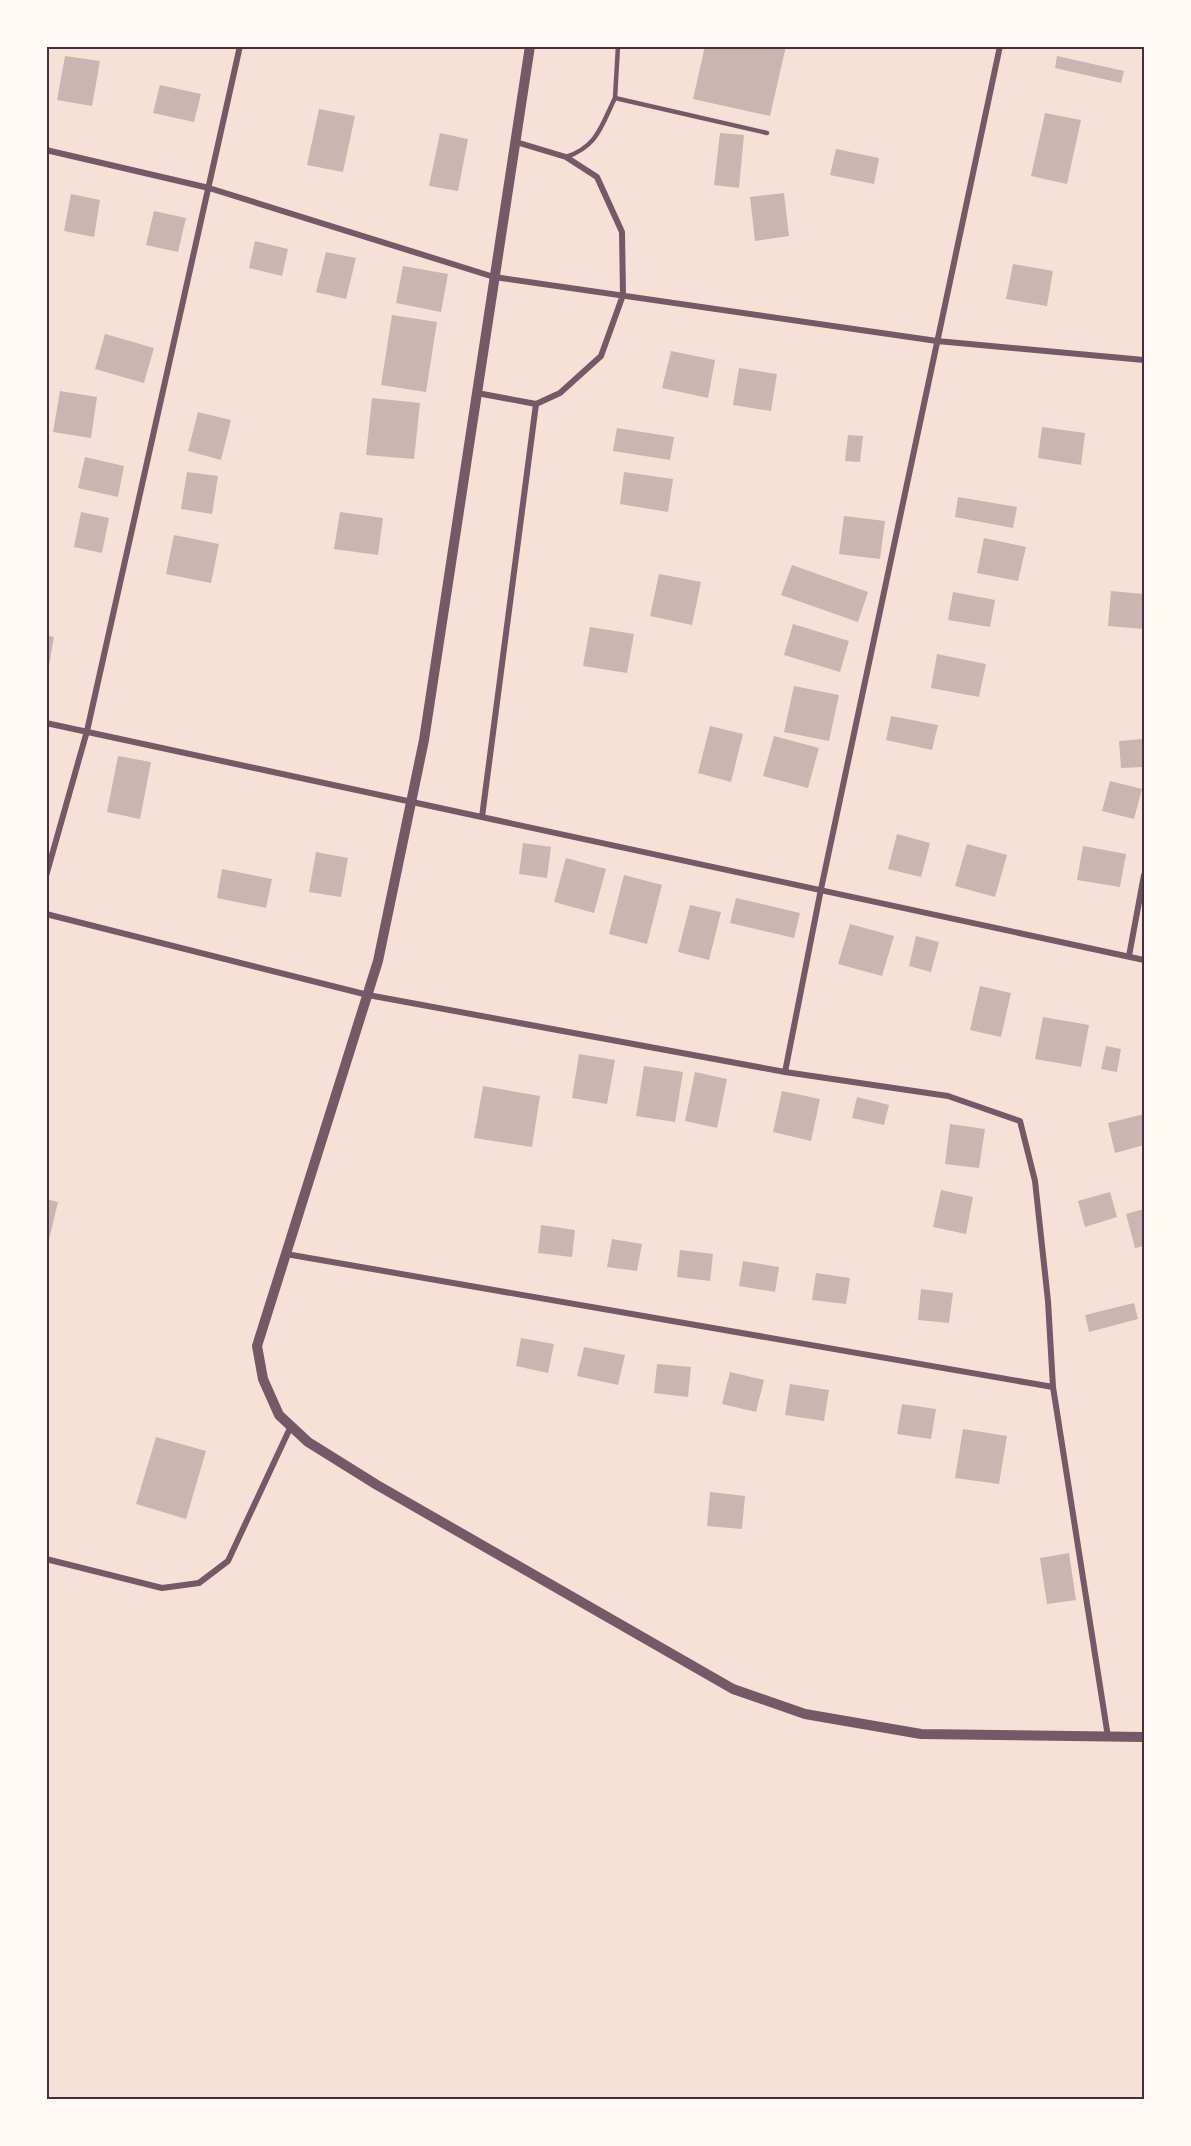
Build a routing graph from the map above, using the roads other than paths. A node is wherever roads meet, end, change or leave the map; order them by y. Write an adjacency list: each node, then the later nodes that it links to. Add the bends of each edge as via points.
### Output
1 (240, 46): 10 (street)
2 (530, 46): 7 (street)
3 (618, 46): 5 (lane)
4 (1000, 46): 13 (street)
5 (615, 98): 6 (lane); 9 (lane, via 593,142)
6 (767, 133)
7 (516, 142): 9 (street); 11 (street)
8 (46, 150): 10 (street)
9 (566, 157): 12 (street, via 597,177 622,232)
10 (209, 188): 11 (street); 18 (street)
11 (494, 277): 12 (street); 15 (street)
12 (623, 296): 13 (street); 16 (street, via 601,356 560,393)
13 (937, 341): 14 (street); 23 (street)
14 (1144, 360)
15 (477, 393): 16 (street); 19 (street)
16 (536, 404): 20 (street)
17 (46, 723): 18 (street)
18 (87, 732): 19 (street); 22 (street)
19 (411, 802): 20 (street); 27 (street)
20 (482, 817): 23 (street)
21 (1144, 875): 25 (street)
22 (46, 876)
23 (821, 889): 25 (street); 28 (street)
24 (46, 914): 27 (street)
25 (1129, 956): 26 (street)
26 (1144, 960)
27 (368, 995): 28 (street); 29 (street)
28 (786, 1072): 30 (street, via 948,1096 1020,1121 1035,1180)
29 (286, 1254): 30 (street); 31 (street, via 258,1346 263,1379 279,1415)
30 (1053, 1387): 33 (street)
31 (291, 1426): 32 (street, via 228,1561 199,1583 162,1588); 33 (street, via 308,1443 377,1485 733,1689 805,1714 921,1734)
32 (46, 1558)
33 (1108, 1737): 34 (street)
34 (1144, 1737)

